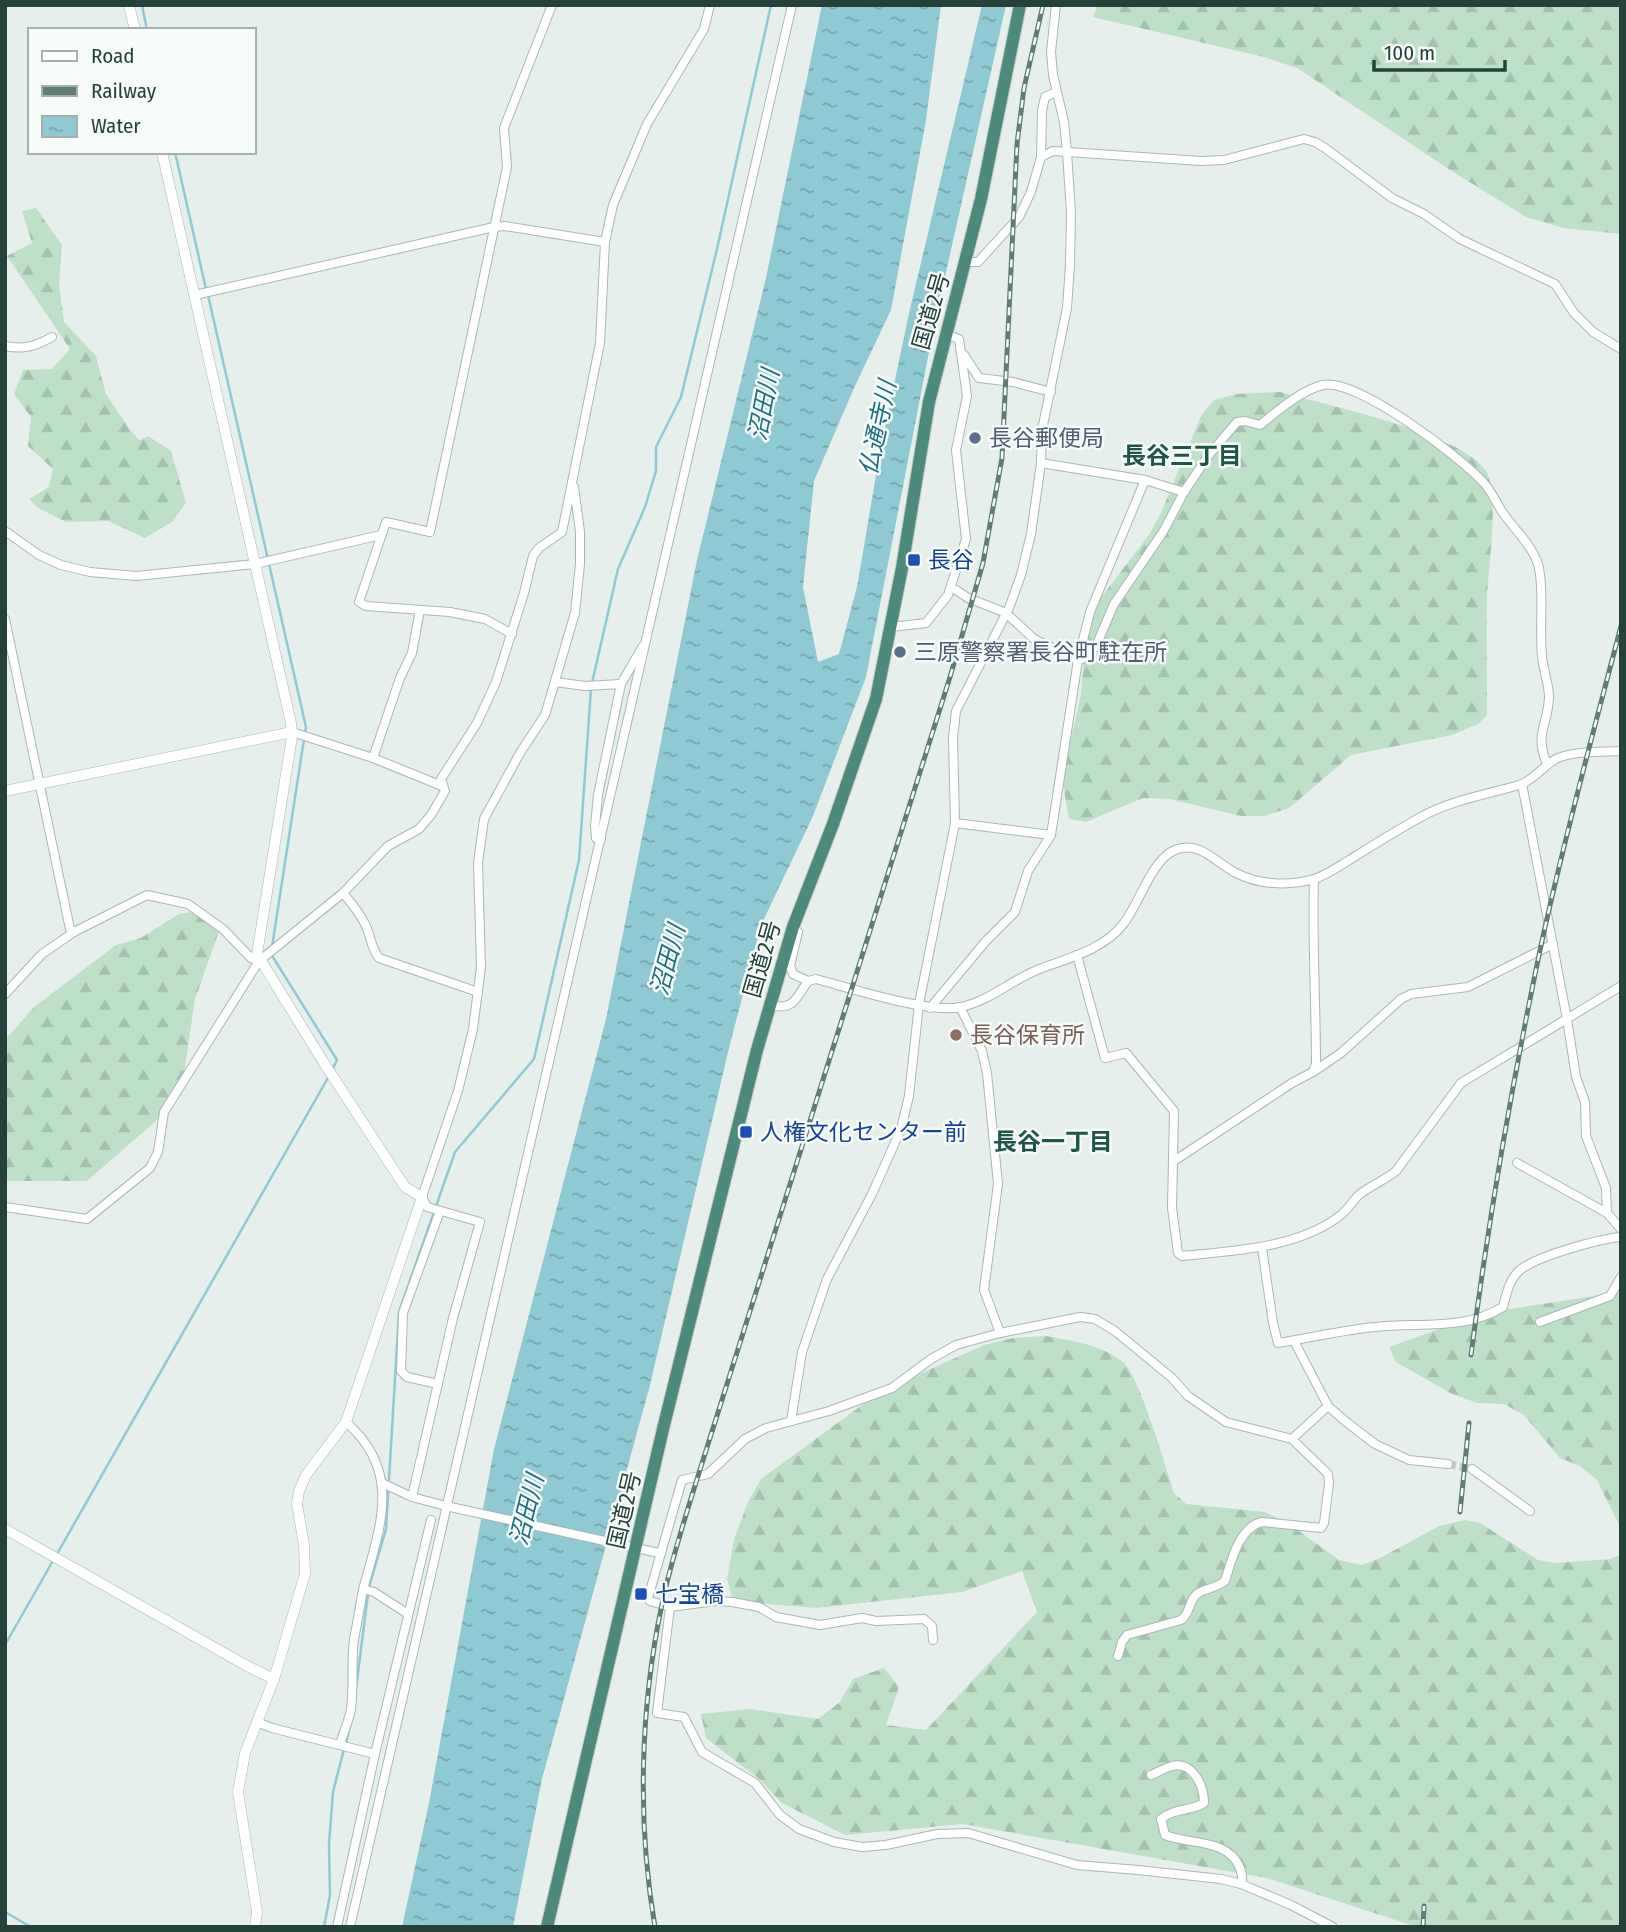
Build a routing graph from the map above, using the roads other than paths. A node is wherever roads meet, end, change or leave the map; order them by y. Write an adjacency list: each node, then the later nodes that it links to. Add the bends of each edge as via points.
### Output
1 (129, 5): 7 (street)
2 (552, 5): 12 (street, via 504,128 507,167)
3 (710, 5): 13 (street, via 704,29 647,124 613,205)
4 (793, 5): 37 (street)
5 (1020, 5): 14 (highway, 国道2号)
6 (1056, 5): 8 (street, via 1051,52)
7 (135, 28)
8 (1056, 92): 9 (street); 11 (street, via 1045,97)
9 (1067, 152): 11 (street); 20 (street, via 1201,161 1224,160 1304,139 1315,142 1392,198 1460,239 1555,285 1593,332); 21 (street, via 1071,213 1067,308)
10 (162, 154): 15 (street)
11 (1041, 157): 14 (street, via 1019,217 978,262)
12 (494, 226): 13 (street); 15 (street); 27 (street, via 430,532 386,522)
13 (606, 242): 24 (street, via 600,343)
14 (967, 262): 16 (highway, 国道2号)
15 (195, 295): 28 (street)
16 (945, 334): 19 (street, via 959,340); 35 (highway, 国道2号)
17 (52, 337): 18 (street, via 20,349)
18 (5, 346)
19 (960, 349): 21 (street, via 979,378); 29 (street, via 967,396 956,450 966,539)
20 (1621, 349)
21 (1051, 393): 22 (street, via 1042,430)
22 (1041, 463): 23 (street); 33 (street, via 1031,534)
23 (1145, 480): 25 (street); 38 (street, via 1090,611)
24 (572, 485): 36 (street, via 562,532 533,556); 39 (street, via 580,564 575,613)
25 (1184, 492): 38 (street, via 1114,604 1096,646); 44 (street, via 1237,422 1261,425 1322,385 1360,393 1465,464 1486,485 1537,561 1542,657 1549,687 1540,747)
26 (5, 531): 28 (street, via 39,555 90,572 136,576)
27 (381, 535): 28 (street); 32 (street, via 359,602)
28 (255, 564): 41 (street)
29 (958, 565): 30 (street, via 961,574); 31 (street)
30 (956, 590): 31 (street); 33 (street)
31 (941, 605): 35 (street, via 926,623)
32 (420, 610): 36 (street, via 485,619); 43 (street, via 412,653)
33 (1006, 614): 38 (street, via 1034,639); 49 (street, via 956,711)
34 (5, 619): 45 (street)
35 (891, 627): 54 (highway, 国道2号, via 876,699)
36 (512, 634): 47 (street, via 496,682 477,723 441,779)
37 (646, 645): 40 (street); 51 (street)
38 (1077, 660): 50 (street)
39 (555, 682): 40 (street); 61 (street, via 545,715 484,818 478,863)
40 (621, 684): 51 (street, via 598,795 595,826 596,838)
41 (294, 732): 43 (street); 45 (street); 58 (street)
42 (1621, 751): 44 (street, via 1561,757)
43 (373, 758): 47 (street)
44 (1547, 764): 46 (street)
45 (39, 784): 48 (street); 55 (street)
46 (1522, 784): 52 (street, via 1441,807); 56 (street)
47 (442, 786): 53 (street, via 445,791 419,829 388,846)
48 (5, 791)
49 (956, 823): 50 (street); 63 (street)
50 (1051, 835): 66 (street, via 1028,870 1015,912)
51 (601, 839): 91 (street)
52 (1314, 879): 57 (street, via 1291,883 1254,880 1192,847 1172,851 1160,861 1125,923 1111,938); 68 (street)
53 (343, 893): 58 (street); 61 (street, via 358,910 379,958)
54 (804, 898): 59 (street, via 809,901 790,966 793,974); 64 (highway, 国道2号)
55 (74, 932): 58 (street, via 147,895 188,904); 62 (street, via 42,954)
56 (1553, 944): 67 (street); 68 (street, via 1468,987 1401,999)
57 (1077, 956): 65 (street, via 1029,972); 69 (street, via 1105,1058 1126,1053 1174,1111)
58 (259, 961): 71 (street, via 405,1187); 72 (street, via 164,1112 158,1152 150,1168 87,1219)
59 (808, 981): 63 (street, via 816,979); 64 (street, via 792,1004 782,1008)
60 (1621, 986): 67 (street)
61 (478, 992): 71 (street, via 458,1091)
62 (5, 994)
63 (919, 1004): 66 (street); 84 (street, via 901,1129 827,1279 802,1352)
64 (770, 1005): 95 (highway, 国道2号)
65 (960, 1007): 66 (street); 80 (street, via 982,1051 987,1073 998,1184 984,1290)
66 (930, 1008)
67 (1567, 1018): 74 (street, via 1576,1077 1585,1102 1586,1136 1606,1188); 77 (street, via 1461,1083 1396,1171 1342,1214 1311,1231)
68 (1313, 1072): 69 (street)
69 (1174, 1161): 77 (street, via 1172,1208 1178,1253)
70 (1517, 1163): 74 (street)
71 (425, 1202): 73 (street); 85 (street)
72 (5, 1207)
73 (440, 1211): 82 (street, via 403,1312 401,1371 407,1377); 82 (street, via 480,1222)
74 (1606, 1213): 75 (street)
75 (1621, 1229)
76 (1621, 1237): 81 (street, via 1597,1240 1519,1271 1503,1307 1489,1315)
77 (1262, 1248): 81 (street, via 1278,1343)
78 (1621, 1277): 79 (street, via 1610,1296)
79 (1540, 1322)
80 (1000, 1333): 84 (street, via 956,1345 891,1388); 86 (street, via 1080,1317 1095,1319 1172,1378 1204,1409 1226,1422)
81 (1294, 1341): 83 (street)
82 (438, 1384): 90 (street)
83 (1328, 1406): 86 (street); 87 (street, via 1376,1444 1409,1460)
84 (790, 1421): 96 (street, via 745,1439 708,1474 682,1480)
85 (346, 1422): 89 (street, via 376,1458); 102 (street, via 299,1491 305,1574)
86 (1292, 1439): 101 (street, via 1328,1474 1321,1528 1255,1523 1242,1538 1221,1585 1193,1598 1181,1620 1127,1635)
87 (1448, 1464)
88 (1472, 1469): 92 (street)
89 (382, 1483): 90 (street); 97 (street, via 379,1534)
90 (412, 1497): 91 (street)
91 (449, 1506): 95 (street); 110 (street)
92 (1530, 1511)
93 (431, 1520): 99 (street)
94 (5, 1529): 102 (street)
95 (630, 1547): 96 (street); 111 (highway, 国道2号)
96 (659, 1553): 98 (street, via 648,1598)
97 (363, 1589): 99 (street); 104 (street, via 351,1709)
98 (670, 1607): 100 (street, via 732,1602 820,1625 862,1618 924,1619 932,1626); 107 (street, via 657,1713 684,1717 702,1752 755,1783 780,1815 799,1829 862,1847 968,1833 1077,1865)
99 (408, 1614): 105 (street)
100 (933, 1640)
101 (1118, 1656)
102 (274, 1679): 103 (street)
103 (257, 1722): 104 (street); 108 (street, via 242,1763 238,1792)
104 (340, 1745): 105 (street)
105 (375, 1754): 109 (street)
106 (1151, 1775): 107 (street, via 1183,1765 1194,1773 1205,1803 1171,1811 1161,1819 1165,1835 1227,1851 1237,1861)
107 (1241, 1884): 112 (street)
108 (256, 1927)
109 (337, 1927)
110 (350, 1927)
111 (547, 1927)
112 (1333, 1927)

